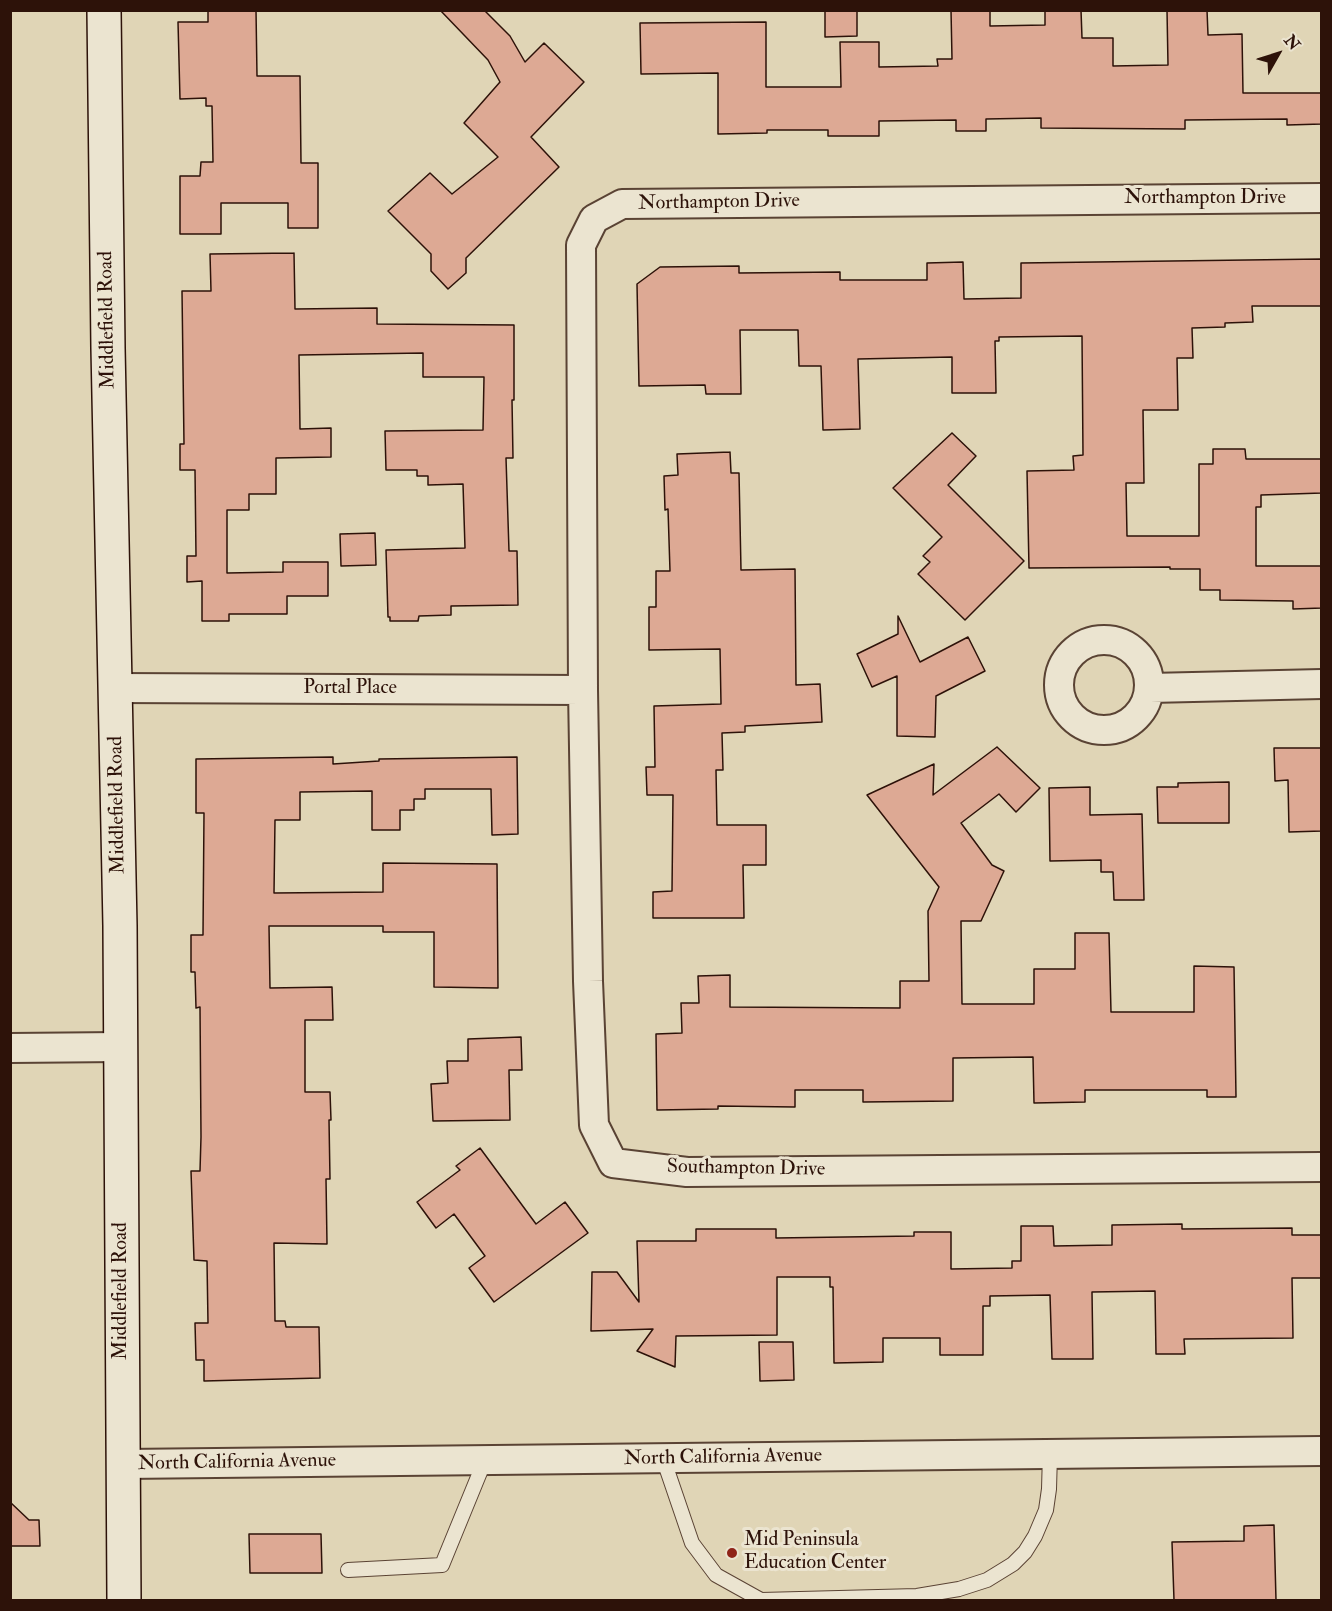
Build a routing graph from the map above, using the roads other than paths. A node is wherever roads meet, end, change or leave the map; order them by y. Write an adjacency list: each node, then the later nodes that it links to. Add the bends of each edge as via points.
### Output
1 (104, 10): 4 (main road, Middlefield Road)
2 (1322, 198): 6 (street, Northampton Drive, via 653,203 622,204 594,219 581,245)
3 (1322, 684): 5 (street)
4 (116, 688): 6 (street, Portal Place); 7 (main road, Middlefield Road)
5 (1150, 688)
6 (584, 690): 9 (street, Southampton Drive, via 594,1125 613,1163 687,1172)
7 (120, 1047): 8 (street); 14 (main road, Middlefield Road)
8 (10, 1048)
9 (1322, 1167)
10 (1322, 1450): 11 (street, North California Avenue)
11 (1050, 1454): 12 (street, North California Avenue); 12 (lane, via 1046,1510 1035,1536 1013,1564 987,1580 917,1596 761,1600 716,1575 692,1543)
12 (663, 1458): 13 (street, North California Avenue)
13 (485, 1460): 14 (street, North California Avenue); 15 (lane, via 442,1565)
14 (124, 1464): 16 (main road, Middlefield Road)
15 (348, 1570)
16 (124, 1600)

